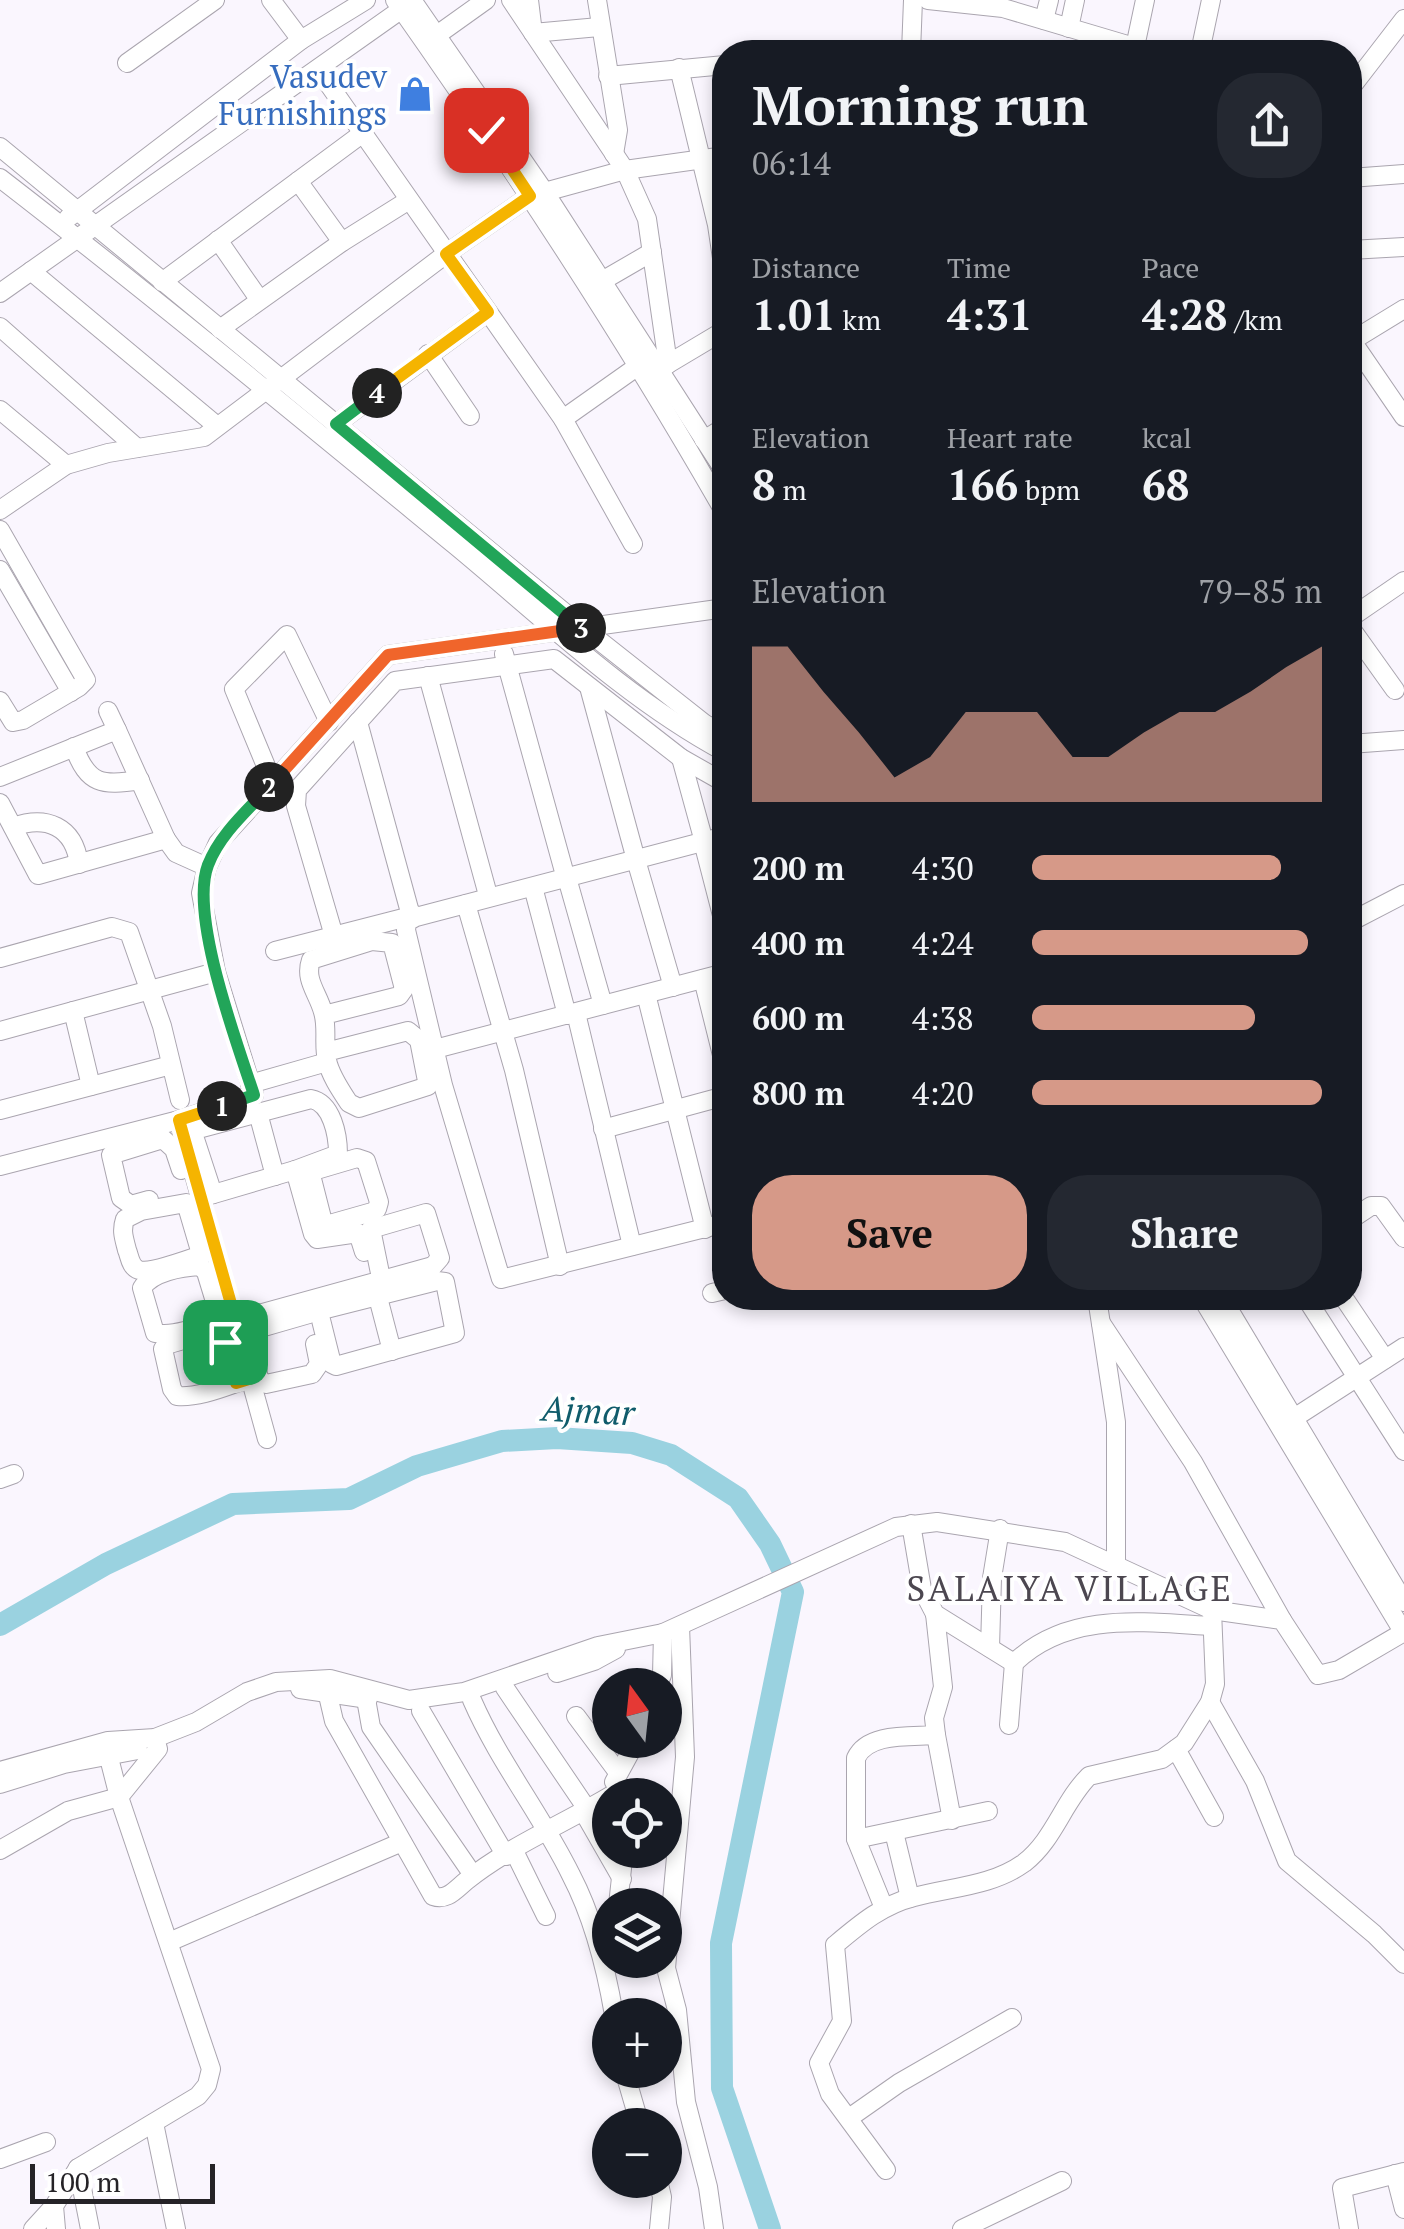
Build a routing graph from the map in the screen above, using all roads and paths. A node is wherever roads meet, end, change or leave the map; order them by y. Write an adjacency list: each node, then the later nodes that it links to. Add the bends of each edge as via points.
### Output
1 (216, 0): 27 (street)
2 (271, 0): 22 (street)
3 (366, 0): 22 (street)
4 (486, 0): 21 (street)
5 (511, 0): 20 (street)
6 (529, 0): 20 (street)
7 (598, 0): 18 (street)
8 (913, 0): 23 (street)
9 (928, 0): 14 (street)
10 (1049, 0): 17 (street)
11 (1075, 0): 19 (street)
12 (1145, 0): 25 (street)
13 (406, 2): 21 (street); 30 (street); 43 (street)
14 (970, 2): 17 (street)
15 (1215, 3): 26 (street)
16 (1404, 18): 31 (street)
17 (1044, 20): 19 (street)
18 (599, 27): 20 (street); 32 (street)
19 (1069, 28): 24 (street)
20 (533, 33): 35 (street)
21 (437, 35): 43 (street)
22 (301, 40): 46 (street)
23 (912, 40)
24 (1109, 40)
25 (1143, 40)
26 (1204, 40)
27 (127, 63)
28 (712, 67): 29 (street)
29 (679, 68): 32 (street); 37 (street)
30 (318, 69): 33 (street); 48 (street)
31 (1362, 74)
32 (608, 76): 35 (street, via 618,130)
33 (362, 133): 42 (street); 44 (street)
34 (0, 147): 46 (street)
35 (614, 154): 38 (street)
36 (712, 156): 37 (street)
37 (698, 157): 38 (street); 45 (street)
38 (625, 170): 43 (street); 54 (street, via 647,220)
39 (1404, 174): 40 (street)
40 (1362, 177)
41 (0, 178): 47 (street)
42 (298, 181): 50 (street); 51 (street)
43 (537, 194): 55 (street); 57 (street); 69 (street)
44 (409, 200): 51 (street); 55 (street)
45 (712, 207)
46 (76, 210): 47 (street); 48 (street)
47 (60, 224): 49 (street)
48 (96, 226): 49 (street); 58 (street)
49 (79, 238): 56 (street); 71 (street)
50 (218, 240): 58 (street); 60 (street)
51 (342, 242): 60 (street)
52 (1404, 247): 53 (street)
53 (1362, 249)
54 (652, 252): 57 (street); 70 (street)
55 (446, 254): 62 (street); 71 (street)
56 (31, 272): 59 (street); 77 (street)
57 (602, 280): 70 (street)
58 (162, 282): 64 (street)
59 (0, 292)
60 (259, 299): 64 (street)
61 (1404, 309): 65 (street)
62 (488, 312): 67 (street); 75 (street)
63 (0, 328): 80 (street)
64 (220, 329): 71 (street)
65 (1362, 334)
66 (712, 338): 70 (street)
67 (428, 354): 73 (street); 76 (street)
68 (1362, 357): 74 (street)
69 (638, 366): 75 (street); 83 (street)
70 (664, 367): 79 (street)
71 (272, 383): 76 (street); 77 (street); 92 (street)
72 (0, 410): 82 (street)
73 (470, 416)
74 (1404, 417)
75 (563, 419): 86 (street)
76 (336, 424): 91 (street)
77 (217, 426): 80 (street, via 204,436)
78 (712, 435): 79 (street)
79 (704, 440): 81 (street)
80 (137, 448): 82 (street)
81 (712, 452)
82 (66, 465): 84 (street)
83 (712, 491)
84 (0, 510)
85 (0, 531): 99 (street, via 86,680)
86 (633, 544)
87 (0, 570): 99 (street)
88 (1404, 582): 90 (street)
89 (712, 610): 91 (street)
90 (1362, 610)
91 (582, 628): 92 (street); 104 (street)
92 (557, 631): 93 (street); 108 (street)
93 (500, 639): 95 (street); 102 (street, via 388,655)
94 (1362, 643): 98 (street)
95 (506, 664): 96 (street); 97 (street, via 554,659); 124 (street)
96 (428, 676): 103 (street, via 394,681); 127 (street)
97 (589, 687): 110 (street); 120 (street)
98 (1396, 690)
99 (71, 692): 100 (street, via 12,722)
100 (0, 700)
101 (108, 711): 105 (street)
102 (329, 722): 114 (street); 114 (street, via 287,636 234,689)
103 (358, 722): 129 (street); 131 (street, via 297,790)
104 (712, 728)
105 (117, 730): 109 (street); 113 (street)
106 (1404, 740): 107 (street)
107 (1362, 743)
108 (712, 745)
109 (74, 747): 112 (street); 113 (street, via 82,769 94,778 106,784)
110 (681, 758): 111 (street); 119 (street)
111 (712, 776)
112 (0, 777)
113 (140, 780): 118 (street)
114 (273, 783): 122 (street, via 218,843)
115 (0, 803): 116 (street)
116 (12, 827): 121 (street, via 40,821 62,829 72,838); 121 (street, via 38,875)
117 (712, 838): 119 (street)
118 (166, 840): 121 (street); 122 (street, via 176,853)
119 (703, 840): 120 (street); 123 (street)
120 (636, 858): 124 (street); 137 (street)
121 (79, 864)
122 (207, 867): 134 (street, via 201,893)
123 (712, 876)
124 (566, 877): 125 (street); 127 (street); 140 (street)
125 (533, 887): 128 (street); 142 (street)
126 (1404, 894): 130 (street)
127 (488, 896): 129 (street)
128 (466, 904): 146 (street); 147 (street, via 407,922)
129 (410, 916): 131 (street)
130 (1362, 916)
131 (334, 936): 132 (street)
132 (274, 951)
133 (0, 958): 138 (street, via 112,927 129,932)
134 (216, 972): 138 (street); 150 (street)
135 (712, 977): 136 (street)
136 (703, 979): 137 (street); 144 (street)
137 (672, 987): 139 (street)
138 (150, 990): 141 (street); 149 (street)
139 (646, 994): 140 (street); 155 (street)
140 (603, 1005): 142 (street)
141 (73, 1011): 145 (street); 151 (street)
142 (572, 1014): 146 (street); 158 (street)
143 (324, 1015): 143 (street, via 309,979 311,960 372,941 392,943 404,988 399,996); 148 (street)
144 (712, 1015)
145 (0, 1031)
146 (503, 1032): 147 (street); 169 (street)
147 (435, 1049): 169 (street, via 498,1274 508,1279)
148 (327, 1057): 148 (street, via 349,1103 359,1108 428,1086 419,1040 408,1031); 150 (street)
149 (170, 1065): 151 (street); 152 (street)
150 (250, 1084): 157 (street, via 254,1095)
151 (91, 1086): 154 (street)
152 (180, 1100)
153 (712, 1100): 155 (street)
154 (0, 1110)
155 (677, 1110): 158 (street); 165 (street)
156 (258, 1113): 160 (street, via 310,1098 327,1108 338,1154); 161 (street); 162 (street, via 198,1129)
157 (179, 1120): 159 (street); 162 (street)
158 (604, 1129): 167 (street)
159 (0, 1166)
160 (296, 1170): 161 (street); 170 (street, via 317,1239 358,1232)
161 (275, 1176): 162 (street)
162 (199, 1192): 162 (street, via 170,1141 110,1155 116,1188 131,1205); 168 (street)
163 (1362, 1212): 166 (street, via 1381,1206)
164 (712, 1227): 165 (street)
165 (705, 1229): 167 (street)
166 (1404, 1238)
167 (632, 1246): 169 (street)
168 (208, 1252): 168 (street, via 186,1203 124,1219 132,1265 140,1270); 177 (street)
169 (560, 1266)
170 (377, 1284): 170 (street, via 371,1229 426,1213 438,1263); 171 (street); 180 (street); 180 (street, via 322,1310 326,1352 336,1366); 180 (street, via 437,1280 449,1290 454,1333)
171 (308, 1307): 171 (street, via 319,1364 312,1374 266,1384 259,1379 250,1331); 177 (street)
172 (1099, 1310): 178 (street)
173 (1209, 1310): 195 (street)
174 (1229, 1310): 184 (street)
175 (1314, 1310): 182 (street)
176 (1352, 1310): 181 (street)
177 (231, 1317): 177 (street, via 200,1266 168,1272 142,1288 155,1333); 183 (street)
178 (1101, 1323): 189 (street, via 1116,1422); 193 (street, via 1193,1462)
179 (1404, 1347): 181 (street)
180 (392, 1350)
181 (1385, 1360): 182 (street)
182 (1356, 1378): 184 (street); 186 (street)
183 (244, 1380): 183 (street, via 177,1396 166,1344 220,1334); 185 (street)
184 (1294, 1418): 190 (street)
185 (267, 1439)
186 (1401, 1440)
187 (903, 1525): 188 (street); 191 (street); 194 (street)
188 (1000, 1530): 189 (street, via 1065,1542); 197 (street)
189 (1116, 1564): 192 (street)
190 (1404, 1602)
191 (935, 1614): 197 (street); 208 (street, via 944,1688)
192 (1212, 1618): 193 (street); 198 (street, via 1112,1621 1044,1639); 204 (street, via 1216,1669)
193 (1282, 1620): 195 (street, via 1309,1665 1325,1676)
194 (672, 1629): 196 (street); 199 (street); 256 (street, via 685,1757 666,1968)
195 (1404, 1632)
196 (625, 1644): 200 (street, via 598,1646 438,1698 408,1700); 201 (street, via 594,1662)
197 (990, 1648): 198 (street)
198 (1014, 1663): 207 (street)
199 (664, 1668)
200 (328, 1685): 202 (street); 209 (street, via 255,1700 216,1724); 226 (street, via 334,1721)
201 (505, 1688): 203 (street); 219 (street)
202 (366, 1699): 205 (street); 230 (street, via 371,1727)
203 (472, 1700): 205 (street); 223 (street, via 492,1745)
204 (1210, 1702): 210 (street); 238 (street, via 1254,1781 1287,1861)
205 (421, 1711): 228 (street)
206 (576, 1716): 214 (street)
207 (1009, 1725)
208 (936, 1735): 222 (street); 225 (street, via 873,1741 860,1749)
209 (157, 1743): 211 (street); 213 (street, via 108,1741); 217 (street)
210 (1176, 1749): 221 (street); 233 (street, via 1136,1768 1089,1776 1051,1835 997,1879)
211 (108, 1754): 216 (street); 217 (street)
212 (625, 1758): 214 (street)
213 (0, 1771)
214 (617, 1771): 215 (street)
215 (616, 1778)
216 (0, 1784)
217 (119, 1797): 227 (street, via 68,1811); 237 (street)
218 (592, 1806): 219 (street)
219 (585, 1810): 223 (street); 231 (street)
220 (988, 1811): 222 (street)
221 (1214, 1817)
222 (952, 1820): 224 (street)
223 (548, 1832): 228 (street); 236 (street)
224 (894, 1832): 225 (street); 233 (street)
225 (856, 1839): 234 (street)
226 (402, 1842): 230 (street, via 433,1896 444,1898); 237 (street)
227 (0, 1850)
228 (510, 1854): 230 (street); 235 (street)
229 (623, 1868): 231 (street)
230 (473, 1875)
231 (622, 1879): 232 (street)
232 (621, 1888)
233 (910, 1898): 234 (street)
234 (884, 1908): 240 (street, via 835,1945 842,2021 819,2063 830,2094)
235 (546, 1916)
236 (592, 1927)
237 (169, 1942): 241 (street, via 211,2069 198,2096)
238 (1404, 1964)
239 (1012, 2018): 240 (street)
240 (849, 2118): 245 (street)
241 (154, 2123): 244 (street); 254 (street)
242 (46, 2142): 243 (street)
243 (0, 2159)
244 (78, 2168): 249 (street); 253 (street)
245 (886, 2170)
246 (1400, 2173): 250 (street); 258 (street, via 1342,2188)
247 (1062, 2181): 257 (street)
248 (662, 2198): 255 (street)
249 (54, 2206): 251 (street); 252 (street)
250 (1404, 2210)
251 (33, 2229)
252 (57, 2229)
253 (90, 2229)
254 (176, 2229)
255 (659, 2229)
256 (714, 2229)
257 (962, 2229)
258 (1349, 2229)

